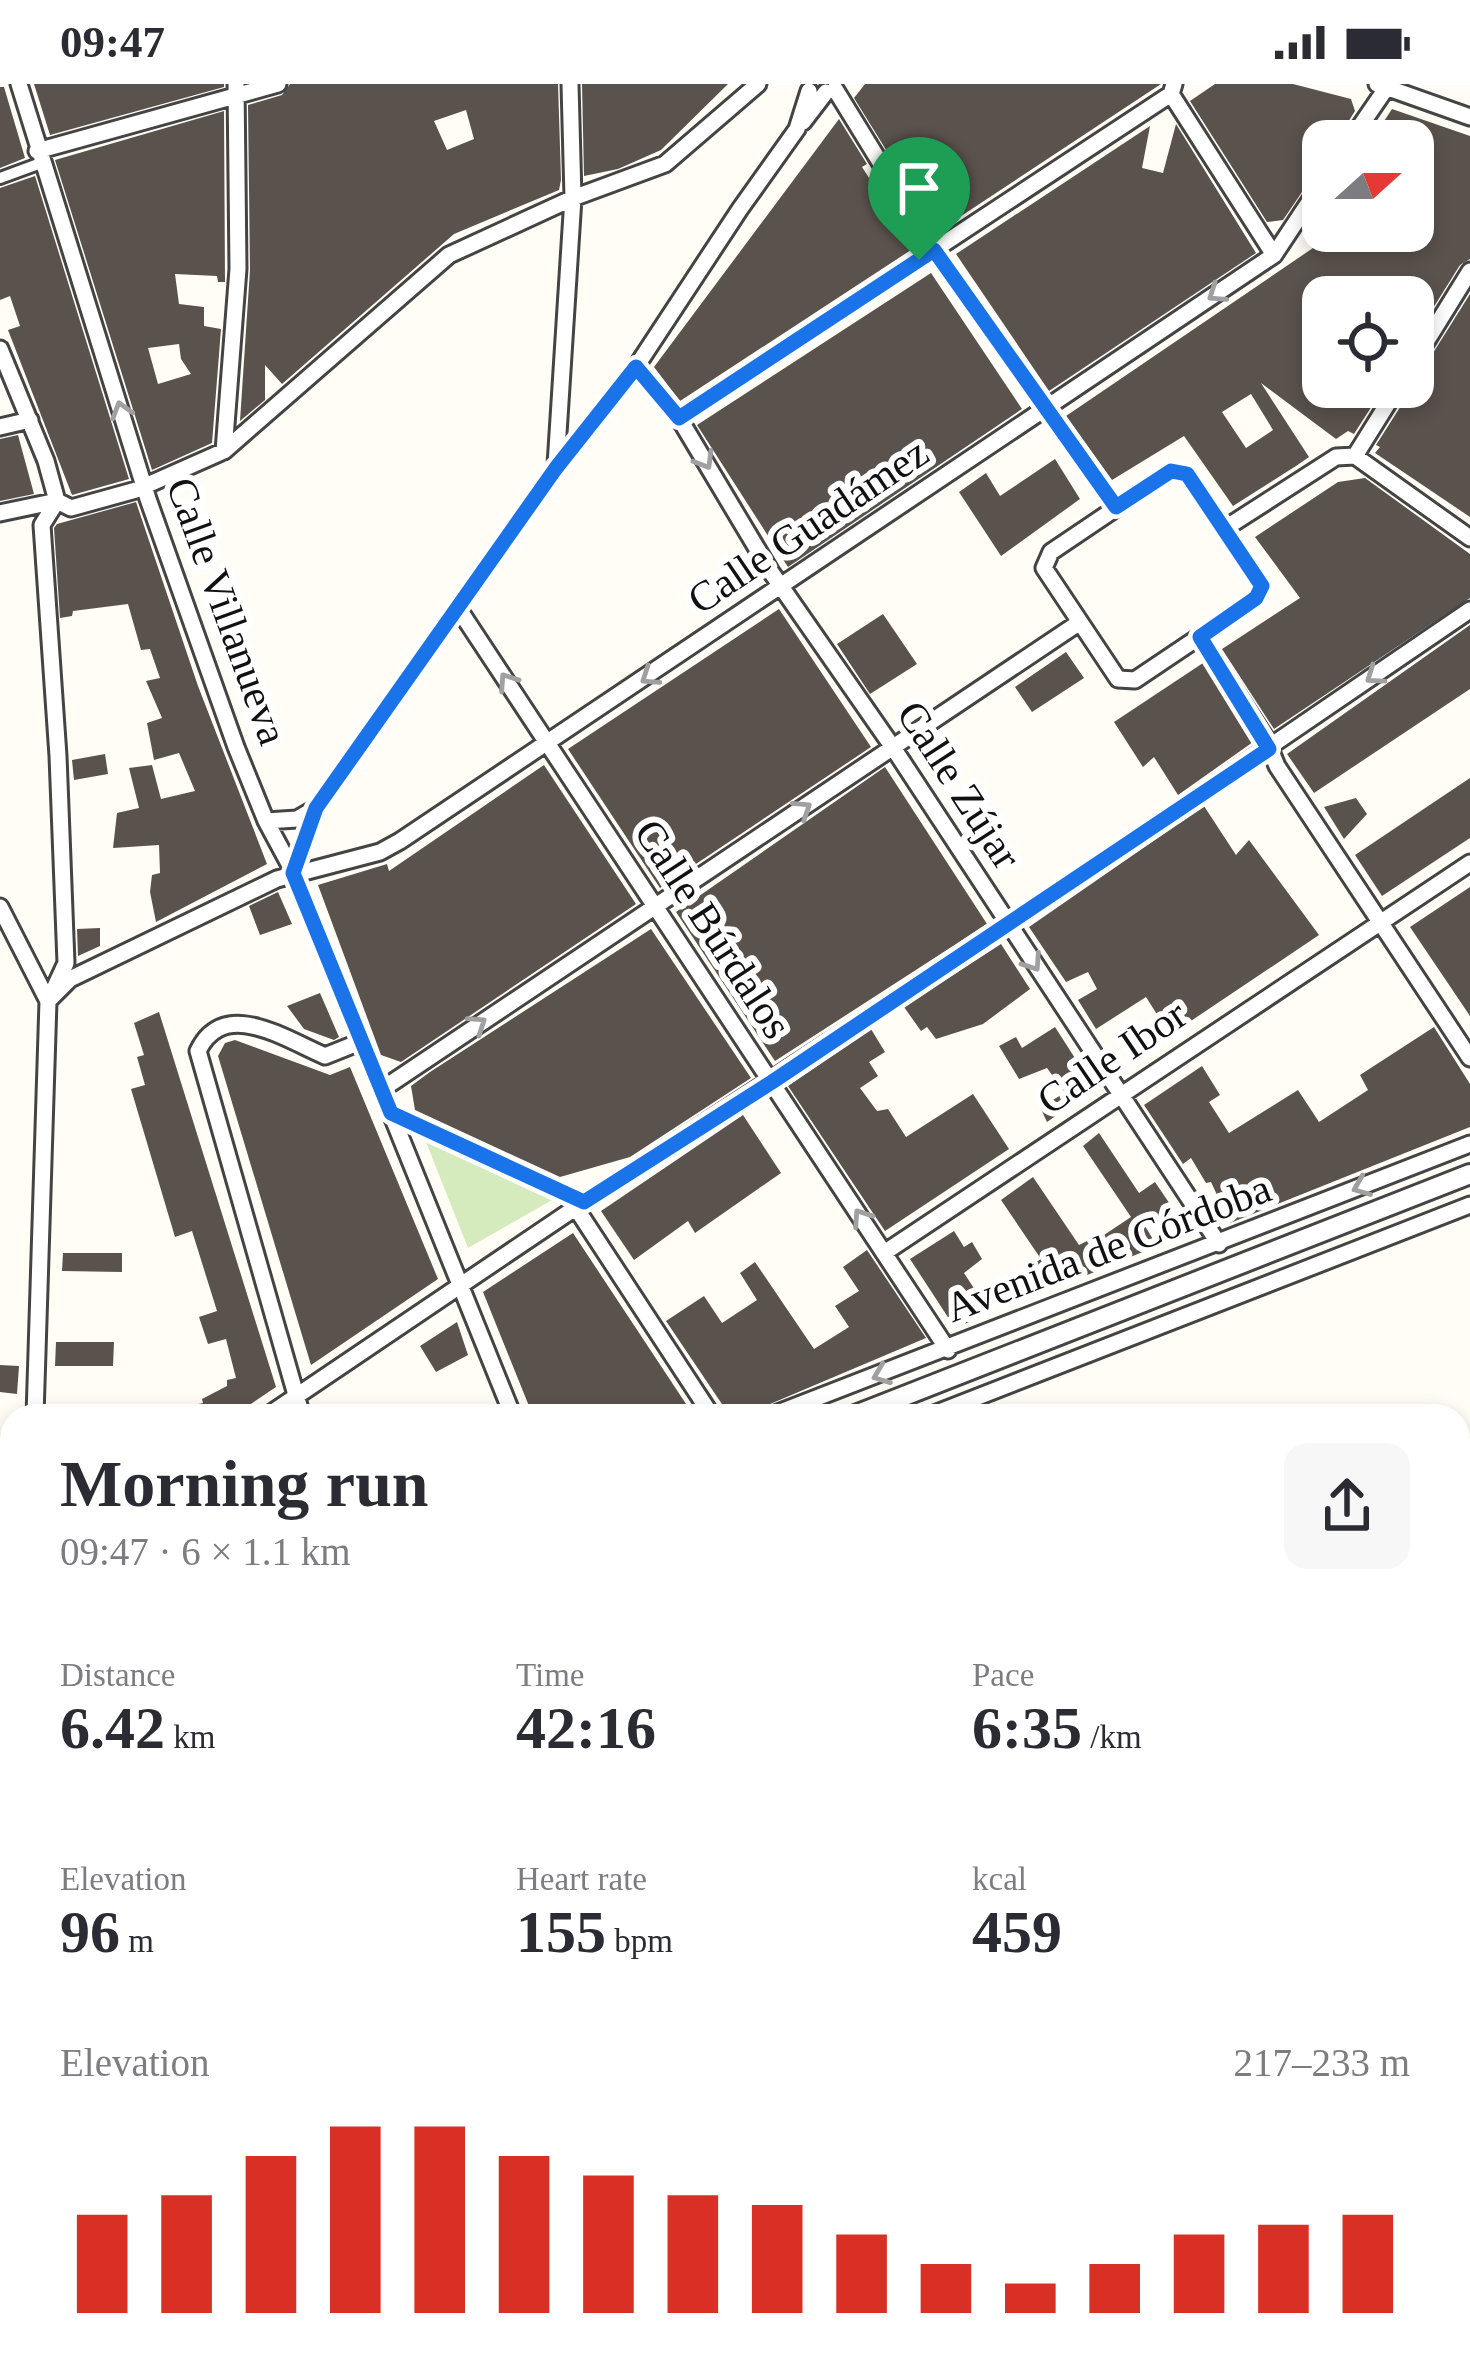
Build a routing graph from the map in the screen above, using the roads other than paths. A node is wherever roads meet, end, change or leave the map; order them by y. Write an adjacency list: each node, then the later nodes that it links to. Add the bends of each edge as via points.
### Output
1 (19, 84): 11 (street, Calle Villanueva)
2 (278, 84): 8 (street)
3 (571, 84): 13 (street)
4 (758, 84): 13 (street, via 665,164)
5 (1382, 86): 9 (street); 10 (street)
6 (822, 88): 15 (street); 20 (street)
7 (1172, 89): 15 (street); 16 (street)
8 (237, 91): 11 (street); 26 (street, via 238,269)
9 (1470, 117)
10 (1362, 120)
11 (39, 157): 12 (street); 29 (street, Calle Villanueva, one-way to 11)
12 (0, 178)
13 (573, 198): 26 (street, via 449,255); 28 (street)
14 (1302, 213): 16 (street, Calle Guadámez)
15 (934, 250): 21 (street); 23 (street)
16 (1274, 255): 21 (street, Calle Guadámez, one-way to 21)
17 (1470, 271): 18 (street)
18 (1434, 329)
19 (0, 349): 24 (street)
20 (636, 367): 23 (street, Calle Zújar); 28 (street)
21 (1048, 407): 31 (street); 35 (street, Calle Guadámez)
22 (1385, 408): 27 (street)
23 (679, 418): 35 (street, Calle Zújar, one-way to 35)
24 (30, 420): 25 (street); 30 (street)
25 (0, 427)
26 (224, 451): 29 (street)
27 (1355, 456): 33 (street, via 1336,457); 34 (street)
28 (556, 468): 36 (street)
29 (144, 487): 30 (street, via 71,508); 44 (street, Calle Villanueva)
30 (57, 501): 32 (street); 51 (street, via 43,525 65,963)
31 (1116, 507): 33 (street, via 1171,471 1187,474); 38 (street, via 1051,553 1045,568)
32 (0, 513)
33 (1224, 529): 39 (street, via 1262,586)
34 (1470, 538)
35 (782, 587): 40 (street, Calle Guadámez, one-way to 40); 41 (street, Calle Zújar)
36 (458, 608): 40 (street, Calle Búrdalos, one-way to 36); 43 (street)
37 (1470, 610): 42 (street, one-way to 42)
38 (1080, 622): 39 (street, via 1118,679 1135,680); 41 (street)
39 (1200, 637): 42 (street)
40 (549, 744): 46 (street, Calle Guadámez, via 380,852); 47 (street, Calle Búrdalos)
41 (893, 749): 47 (street, one-way to 41); 50 (street, Calle Zújar)
42 (1269, 749): 49 (street); 50 (street)
43 (316, 808): 44 (street, via 297,819); 46 (street)
44 (266, 820): 46 (street, Calle Villanueva)
45 (1470, 863): 49 (street, Calle Ibor)
46 (293, 873): 51 (street, Calle Guadámez, via 70,979); 52 (street, Calle Villanueva)
47 (655, 906): 54 (street, Calle Búrdalos); 55 (street, one-way to 47)
48 (0, 907): 51 (street)
49 (1380, 922): 53 (street); 56 (street, Calle Ibor)
50 (1008, 925): 54 (street); 56 (street, Calle Zújar, one-way to 56)
51 (48, 1001): 67 (street)
52 (360, 1042): 55 (street, Calle Villanueva); 66 (street, via 325,1056 239,1023 206,1034 198,1051)
53 (1470, 1058)
54 (772, 1082): 60 (street); 63 (street, Calle Búrdalos, one-way to 54)
55 (381, 1090): 57 (street, Calle Villanueva)
56 (1120, 1094): 62 (street, Calle Zújar); 63 (street, Calle Ibor)
57 (391, 1113): 60 (street); 64 (street, Calle Villanueva)
58 (1470, 1144): 62 (street, Avenida de Córdoba, one-way to 62)
59 (1470, 1174): 73 (street, Avenida de Córdoba)
60 (580, 1205): 64 (street); 71 (street)
61 (1470, 1205): 74 (street)
62 (1219, 1244): 65 (street, Avenida de Córdoba)
63 (884, 1253): 65 (street, Calle Búrdalos)
64 (460, 1285): 66 (street); 70 (street, Calle Villanueva)
65 (948, 1350): 72 (street, Avenida de Córdoba, one-way to 72)
66 (296, 1397): 68 (street); 69 (street)
67 (35, 1404)
68 (285, 1404)
69 (298, 1404)
70 (509, 1404)
71 (704, 1404)
72 (802, 1404)
73 (884, 1404)
74 (960, 1404)

